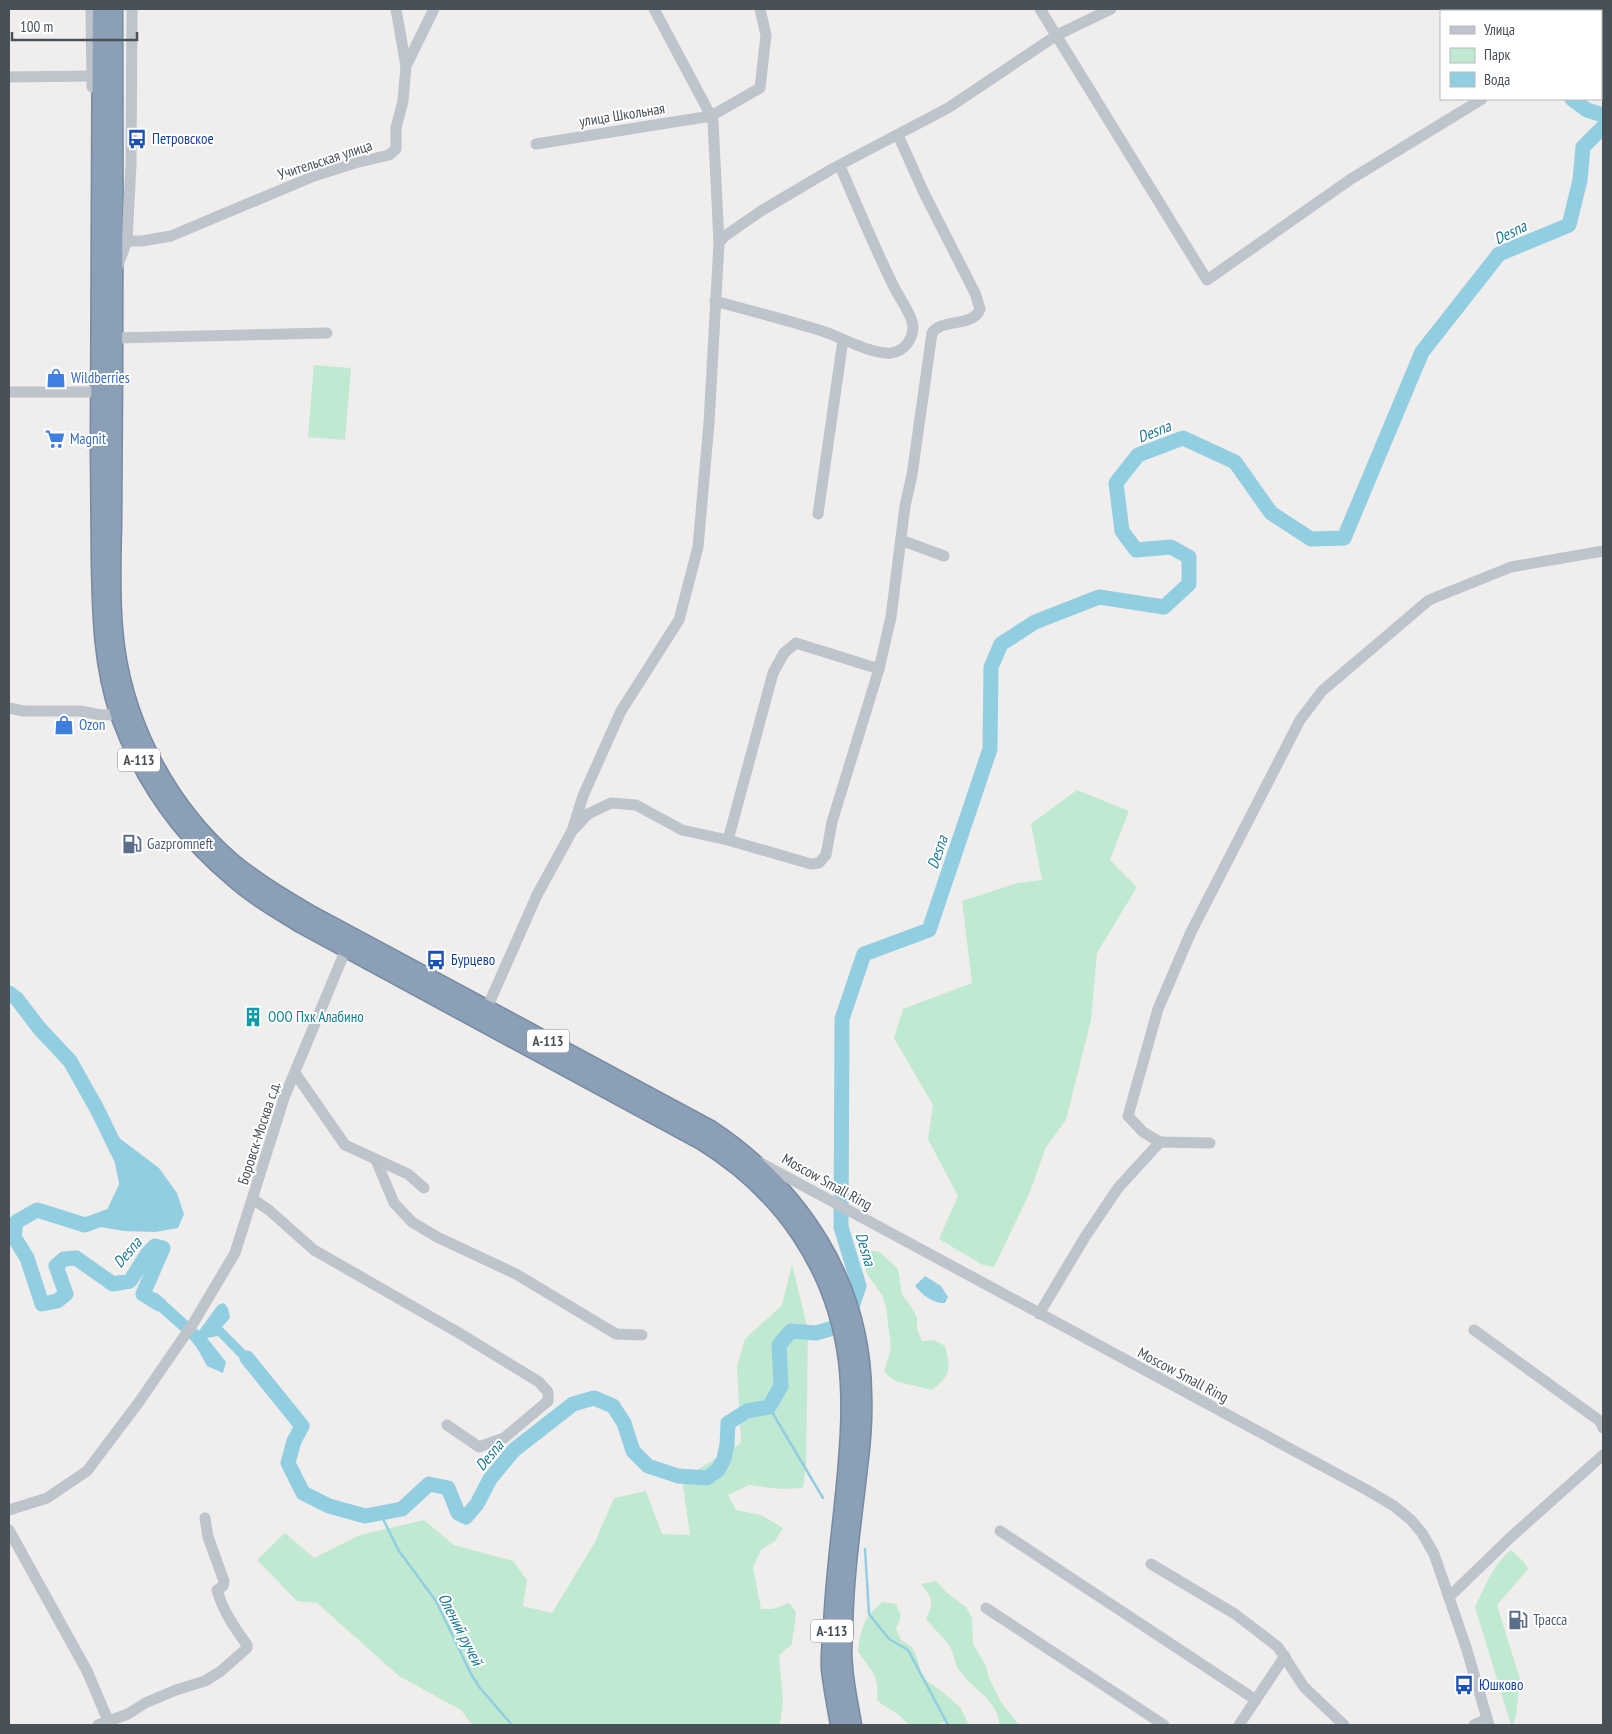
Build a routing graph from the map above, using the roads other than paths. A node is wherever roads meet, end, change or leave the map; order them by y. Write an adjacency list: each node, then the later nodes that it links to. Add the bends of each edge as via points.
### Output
1 (91, 9): 13 (street)
2 (101, 9): 24 (highway, А-113)
3 (114, 9): 22 (highway, А-113)
4 (132, 9): 20 (street)
5 (396, 9): 12 (street, Учительская улица)
6 (434, 9): 12 (street)
7 (654, 9): 16 (street)
8 (760, 9): 16 (street, via 766,35 760,88)
9 (1040, 9): 11 (street)
10 (1111, 9): 11 (street)
11 (1057, 35): 15 (street, via 1208,280 1351,179); 17 (street, via 948,108)
12 (406, 66): 20 (street, Учительская улица, via 404,101 396,128 396,149 389,155 314,176 171,236)
13 (92, 76): 14 (street); 24 (street, via 91,283)
14 (9, 77)
15 (1480, 100)
16 (712, 116): 18 (street, улица Школьная); 21 (street)
17 (898, 135): 19 (street); 31 (street, via 980,309 976,316 939,327 932,333)
18 (536, 144)
19 (840, 166): 21 (street, via 761,211); 27 (street, via 913,324 912,336 899,351 880,352)
20 (127, 241): 22 (street)
21 (719, 243): 23 (street)
22 (114, 274): 26 (highway, А-113)
23 (716, 301): 27 (street); 37 (street, via 698,547 679,620 621,711 583,796)
24 (99, 311): 29 (highway, А-113)
25 (327, 333): 26 (street)
26 (114, 338): 40 (highway, А-113, via 114,630 128,701 160,774 200,830 256,881 308,913)
27 (843, 340): 30 (street)
28 (9, 392): 29 (street)
29 (99, 392): 36 (highway, А-113, via 101,626)
30 (818, 514)
31 (901, 540): 33 (street); 34 (street, via 891,617)
32 (1603, 552): 42 (street, via 1511,566 1430,600 1322,691 1300,720 1191,932 1158,1009 1128,1116 1142,1132)
33 (944, 556)
34 (879, 669): 38 (street, via 796,643 784,652 769,688); 38 (street, via 835,810 823,860 811,864)
35 (9, 708): 36 (street)
36 (119, 714): 39 (highway, А-113, via 149,780 193,841 261,900)
37 (572, 832): 38 (street, via 588,814 611,803 636,805 682,830); 40 (street, via 537,895)
38 (728, 840)
39 (346, 949): 41 (street, Боровск-Москва с.д.); 48 (highway, А-113, via 718,1151)
40 (487, 1008): 44 (highway, А-113, via 708,1128)
41 (295, 1073): 45 (street, via 345,1145); 47 (street, Боровск-Москва с.д., via 284,1098)
42 (1160, 1142): 43 (street); 49 (street, via 1118,1188)
43 (1210, 1143)
44 (745, 1154): 48 (highway, А-113, via 774,1181); 49 (street, Moscow Small Ring)
45 (376, 1160): 46 (street, via 408,1174); 51 (street, via 394,1203 412,1222 516,1274 616,1334)
46 (424, 1188)
47 (253, 1199): 53 (street, via 314,1250 459,1332 539,1382 548,1392 548,1402 504,1438 479,1447); 56 (street, Боровск-Москва с.д., via 235,1253 194,1322 87,1471 47,1498)
48 (795, 1215): 52 (highway, А-113, via 822,1243 848,1303 860,1359)
49 (1039, 1314): 61 (street, Moscow Small Ring, via 1398,1510 1427,1541)
50 (1474, 1330): 54 (street, via 1600,1421)
51 (642, 1335)
52 (857, 1394): 67 (highway, А-113, via 833,1585 830,1668); 68 (highway, А-113, via 860,1464 845,1587 843,1665)
53 (448, 1425)
54 (1603, 1428)
55 (1603, 1455): 61 (street)
56 (9, 1510)
57 (206, 1518): 66 (street, via 208,1537 224,1581 217,1590 230,1621 247,1648 205,1682 145,1703)
58 (9, 1530): 66 (street, via 87,1671)
59 (1000, 1531): 64 (street)
60 (1151, 1564): 63 (street, via 1235,1614)
61 (1449, 1597): 65 (street, Moscow Small Ring)
62 (986, 1608): 69 (street)
63 (1285, 1656): 64 (street); 71 (street, via 1304,1687)
64 (1256, 1700): 70 (street)
65 (1488, 1722): 72 (street)
66 (105, 1724)
67 (840, 1725)
68 (854, 1725)
69 (1164, 1725)
70 (1239, 1725)
71 (1344, 1725)
72 (1474, 1725)

